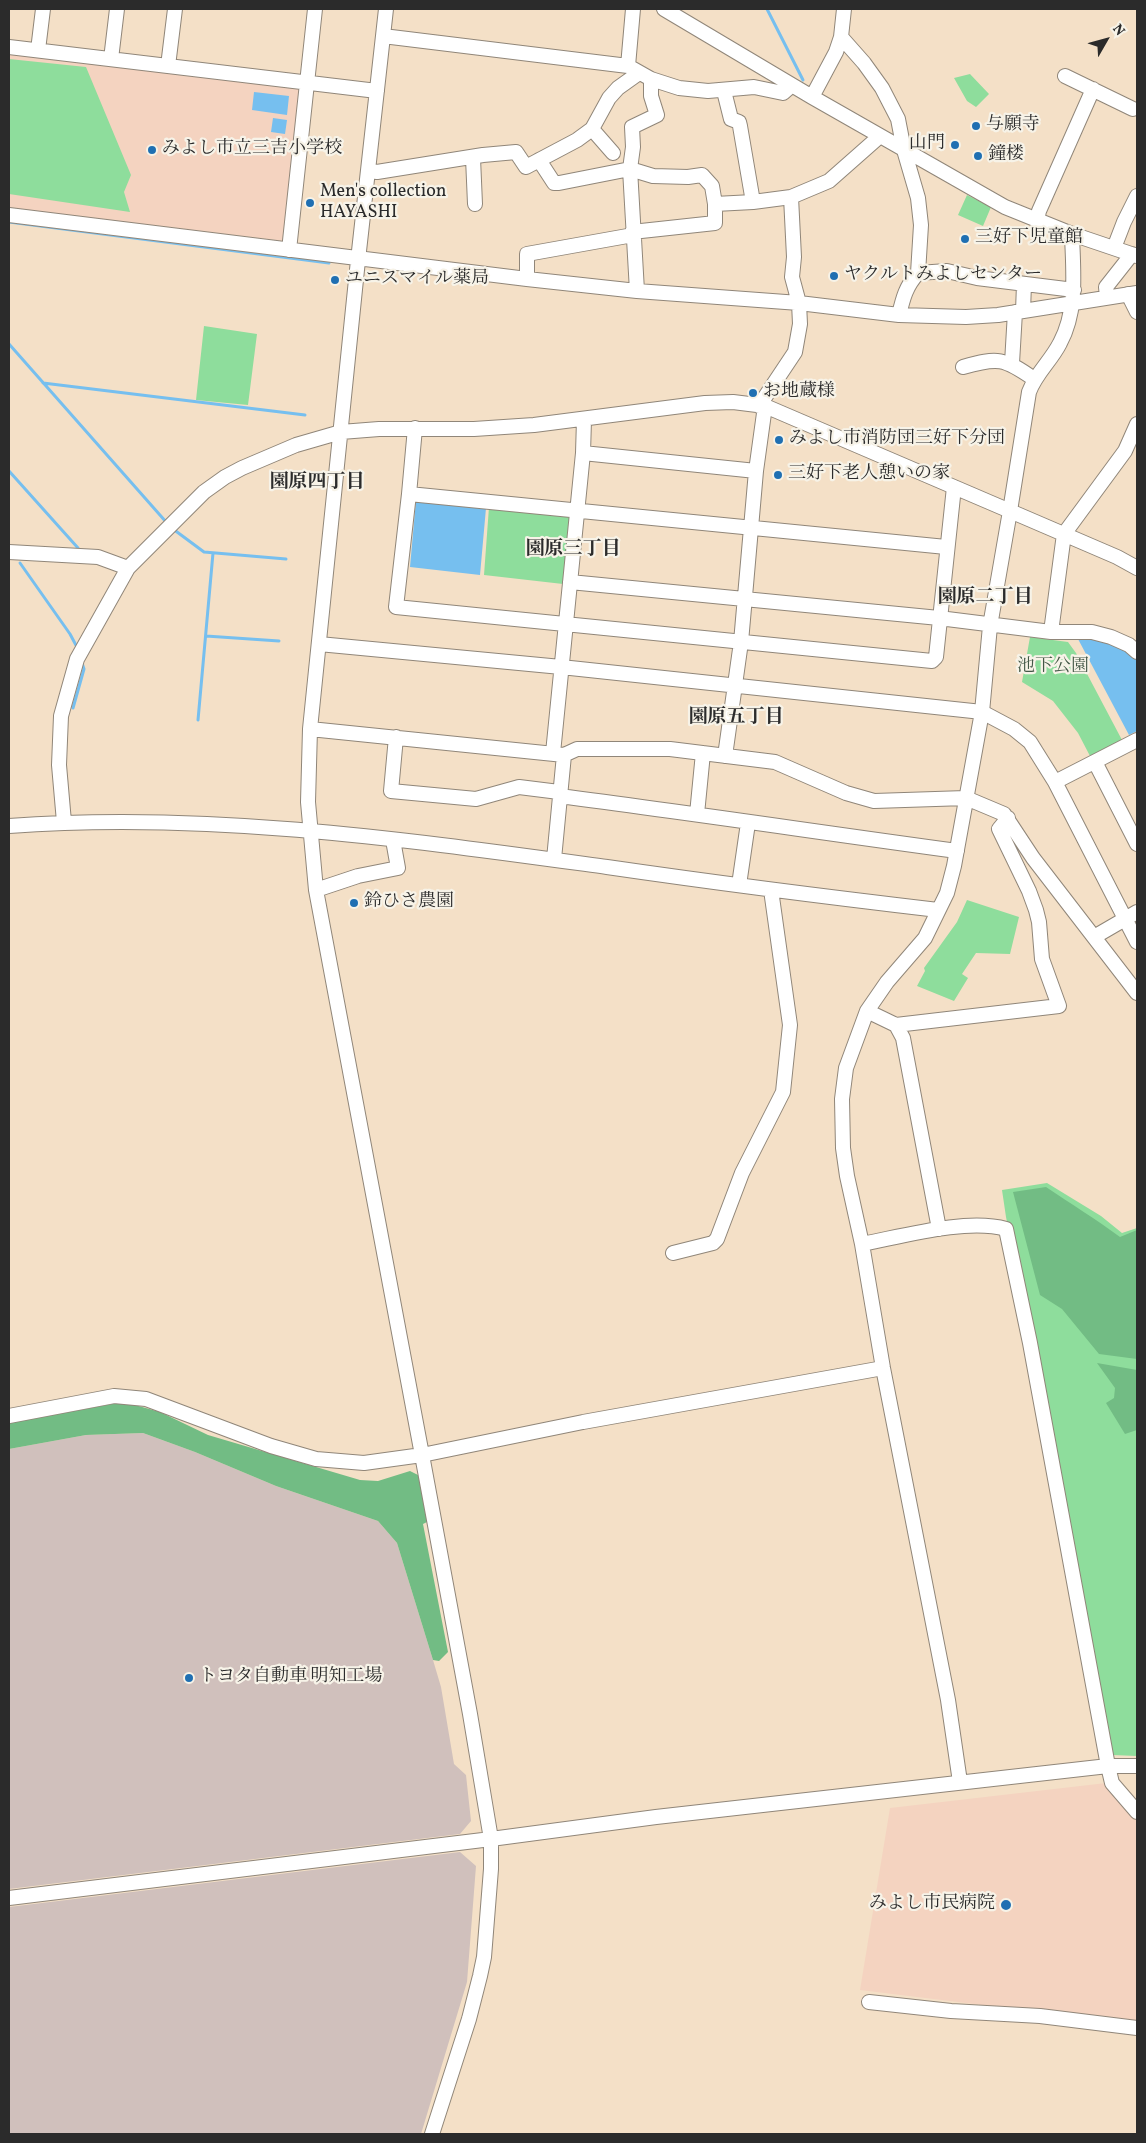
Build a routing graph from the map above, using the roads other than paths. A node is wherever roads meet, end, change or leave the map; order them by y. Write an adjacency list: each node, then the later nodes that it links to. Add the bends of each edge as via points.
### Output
1 (43, 9): 13 (street)
2 (117, 9): 14 (street)
3 (175, 9): 15 (street)
4 (315, 9): 18 (street)
5 (386, 9): 10 (street)
6 (633, 9): 16 (street)
7 (664, 9): 9 (street)
8 (844, 9): 11 (street)
9 (679, 13): 19 (street)
10 (383, 36): 16 (street); 21 (street)
11 (841, 37): 23 (street); 27 (street, via 864,62 891,102 902,130)
12 (9, 47): 13 (street)
13 (38, 50): 14 (street)
14 (111, 59): 15 (street)
15 (168, 66): 18 (street)
16 (639, 73): 22 (street, via 679,88); 25 (street, via 618,88); 31 (street, via 657,115 632,127)
17 (1065, 76): 20 (street)
18 (306, 83): 21 (street); 43 (street)
19 (792, 85): 22 (street, via 783,93 754,87); 23 (street)
20 (1093, 89): 24 (street); 39 (street)
21 (377, 91): 32 (street)
22 (724, 91): 35 (street, via 731,119 739,122)
23 (812, 97): 26 (street)
24 (1136, 109)
25 (592, 128): 28 (street); 30 (street, via 577,140)
26 (880, 136): 27 (street); 34 (street, via 829,181)
27 (904, 150): 39 (street, via 1005,207); 46 (street, via 916,184 919,206)
28 (613, 153)
29 (473, 158): 30 (street, via 516,152 526,167); 32 (street); 36 (street)
30 (539, 160): 31 (street, via 554,182 559,183)
31 (630, 169): 37 (street, via 653,176 688,178 702,175 712,186); 40 (street)
32 (369, 171): 45 (street)
33 (1137, 196): 42 (street)
34 (791, 197): 35 (street); 53 (street, via 792,277)
35 (753, 202): 37 (street)
36 (475, 204)
37 (715, 204): 40 (street, via 715,223)
38 (9, 215): 43 (street)
39 (1037, 220): 41 (street)
40 (633, 234): 47 (street, via 527,254); 50 (street)
41 (1072, 234): 42 (street); 49 (street)
42 (1114, 248): 44 (street)
43 (289, 250): 45 (street)
44 (1135, 255): 52 (street, via 1106,287)
45 (358, 260): 47 (street); 65 (street)
46 (918, 273): 48 (street, via 947,271); 57 (street, via 909,282)
47 (527, 279): 50 (street)
48 (1024, 284): 49 (street); 55 (street)
49 (1074, 290): 54 (street)
50 (636, 291): 53 (street)
51 (1133, 293): 52 (street); 56 (street)
52 (1107, 297): 54 (street)
53 (799, 303): 57 (street); 61 (street, via 800,324 795,352)
54 (1071, 304): 55 (street); 60 (street, via 1063,336)
55 (1019, 312): 57 (street, via 966,317); 58 (street)
56 (1137, 312)
57 (899, 315)
58 (1012, 363): 59 (street, via 985,361); 60 (street)
59 (963, 367)
60 (1034, 379): 71 (street, via 1026,401)
61 (762, 406): 62 (street, via 705,403); 67 (street); 68 (street)
62 (584, 420): 64 (street, via 474,429); 66 (street)
63 (1137, 424): 73 (street, via 1124,451)
64 (415, 428): 65 (street); 69 (street)
65 (341, 432): 76 (street, via 296,445 225,477 198,498); 85 (street)
66 (583, 453): 67 (street); 70 (street)
67 (756, 471): 72 (street)
68 (954, 487): 71 (street); 74 (street)
69 (409, 494): 70 (street); 81 (street, via 396,607)
70 (576, 511): 72 (street); 78 (street)
71 (1010, 511): 73 (street); 82 (street)
72 (751, 529): 74 (street); 79 (street)
73 (1064, 534): 77 (street); 83 (street)
74 (946, 547): 80 (street)
75 (9, 552): 76 (street, via 98,557)
76 (128, 568): 102 (street, via 77,659 61,716 59,765)
77 (1137, 568)
78 (570, 582): 79 (street); 81 (street)
79 (745, 598): 80 (street); 84 (street)
80 (939, 618): 82 (street); 84 (street, via 936,657 932,661)
81 (566, 623): 84 (street); 87 (street)
82 (990, 626): 83 (street); 89 (street)
83 (1051, 632): 86 (street, via 1092,632 1110,636)
84 (741, 642): 88 (street)
85 (319, 644): 87 (street); 90 (street)
86 (1137, 652)
87 (561, 667): 88 (street); 94 (street)
88 (734, 686): 89 (street); 95 (street)
89 (982, 712): 97 (street, via 1014,729 1030,742); 99 (street)
90 (310, 728): 91 (street); 105 (street)
91 (396, 737): 94 (street); 98 (street, via 392,790 476,800 519,788)
92 (1136, 744): 96 (street)
93 (703, 753): 94 (street, via 670,749 577,749); 95 (street); 100 (street)
94 (558, 754): 98 (street)
95 (725, 756): 99 (street, via 775,762 846,793 874,801)
96 (1095, 762): 97 (street); 107 (street)
97 (1055, 782): 114 (street)
98 (559, 794): 100 (street); 109 (street)
99 (966, 798): 101 (street); 108 (street)
100 (697, 814): 103 (street)
101 (1008, 818): 115 (street, via 1033,858); 119 (street, via 999,829 1036,910 1042,960 1059,1006)
102 (64, 822): 104 (street); 105 (street, via 171,821)
103 (748, 823): 108 (street); 110 (street)
104 (9, 826)
105 (309, 830): 106 (street); 111 (street)
106 (393, 840): 109 (street); 111 (street, via 398,868 358,876)
107 (1137, 844)
108 (957, 851): 113 (street, via 947,893)
109 (554, 859): 110 (street)
110 (739, 884): 112 (street)
111 (316, 890): 125 (street)
112 (771, 890): 113 (street); 122 (street, via 790,1025 782,1092 754,1146 717,1239 713,1243)
113 (938, 910): 118 (street, via 925,938)
114 (1131, 915): 115 (street); 116 (street)
115 (1094, 937): 117 (street)
116 (1137, 942)
117 (1137, 994)
118 (867, 1011): 119 (street); 121 (street, via 846,1068 841,1114 847,1176)
119 (896, 1025): 120 (street, via 903,1038)
120 (939, 1230): 121 (street); 126 (street, via 990,1224 1006,1228)
121 (862, 1244): 123 (street)
122 (673, 1253)
123 (883, 1368): 125 (street, via 583,1422); 128 (street, via 948,1700)
124 (9, 1416): 125 (street, via 114,1396 146,1399 316,1459 364,1463)
125 (422, 1455): 130 (street)
126 (1108, 1766): 127 (street); 128 (street); 129 (street, via 1112,1783)
127 (1137, 1766)
128 (960, 1782): 130 (street)
129 (1137, 1812)
130 (490, 1839): 131 (street); 134 (street, via 491,1869 482,1966 469,2019)
131 (9, 1898)
132 (869, 2002): 133 (street, via 1040,2016)
133 (1137, 2028)
134 (432, 2134)

